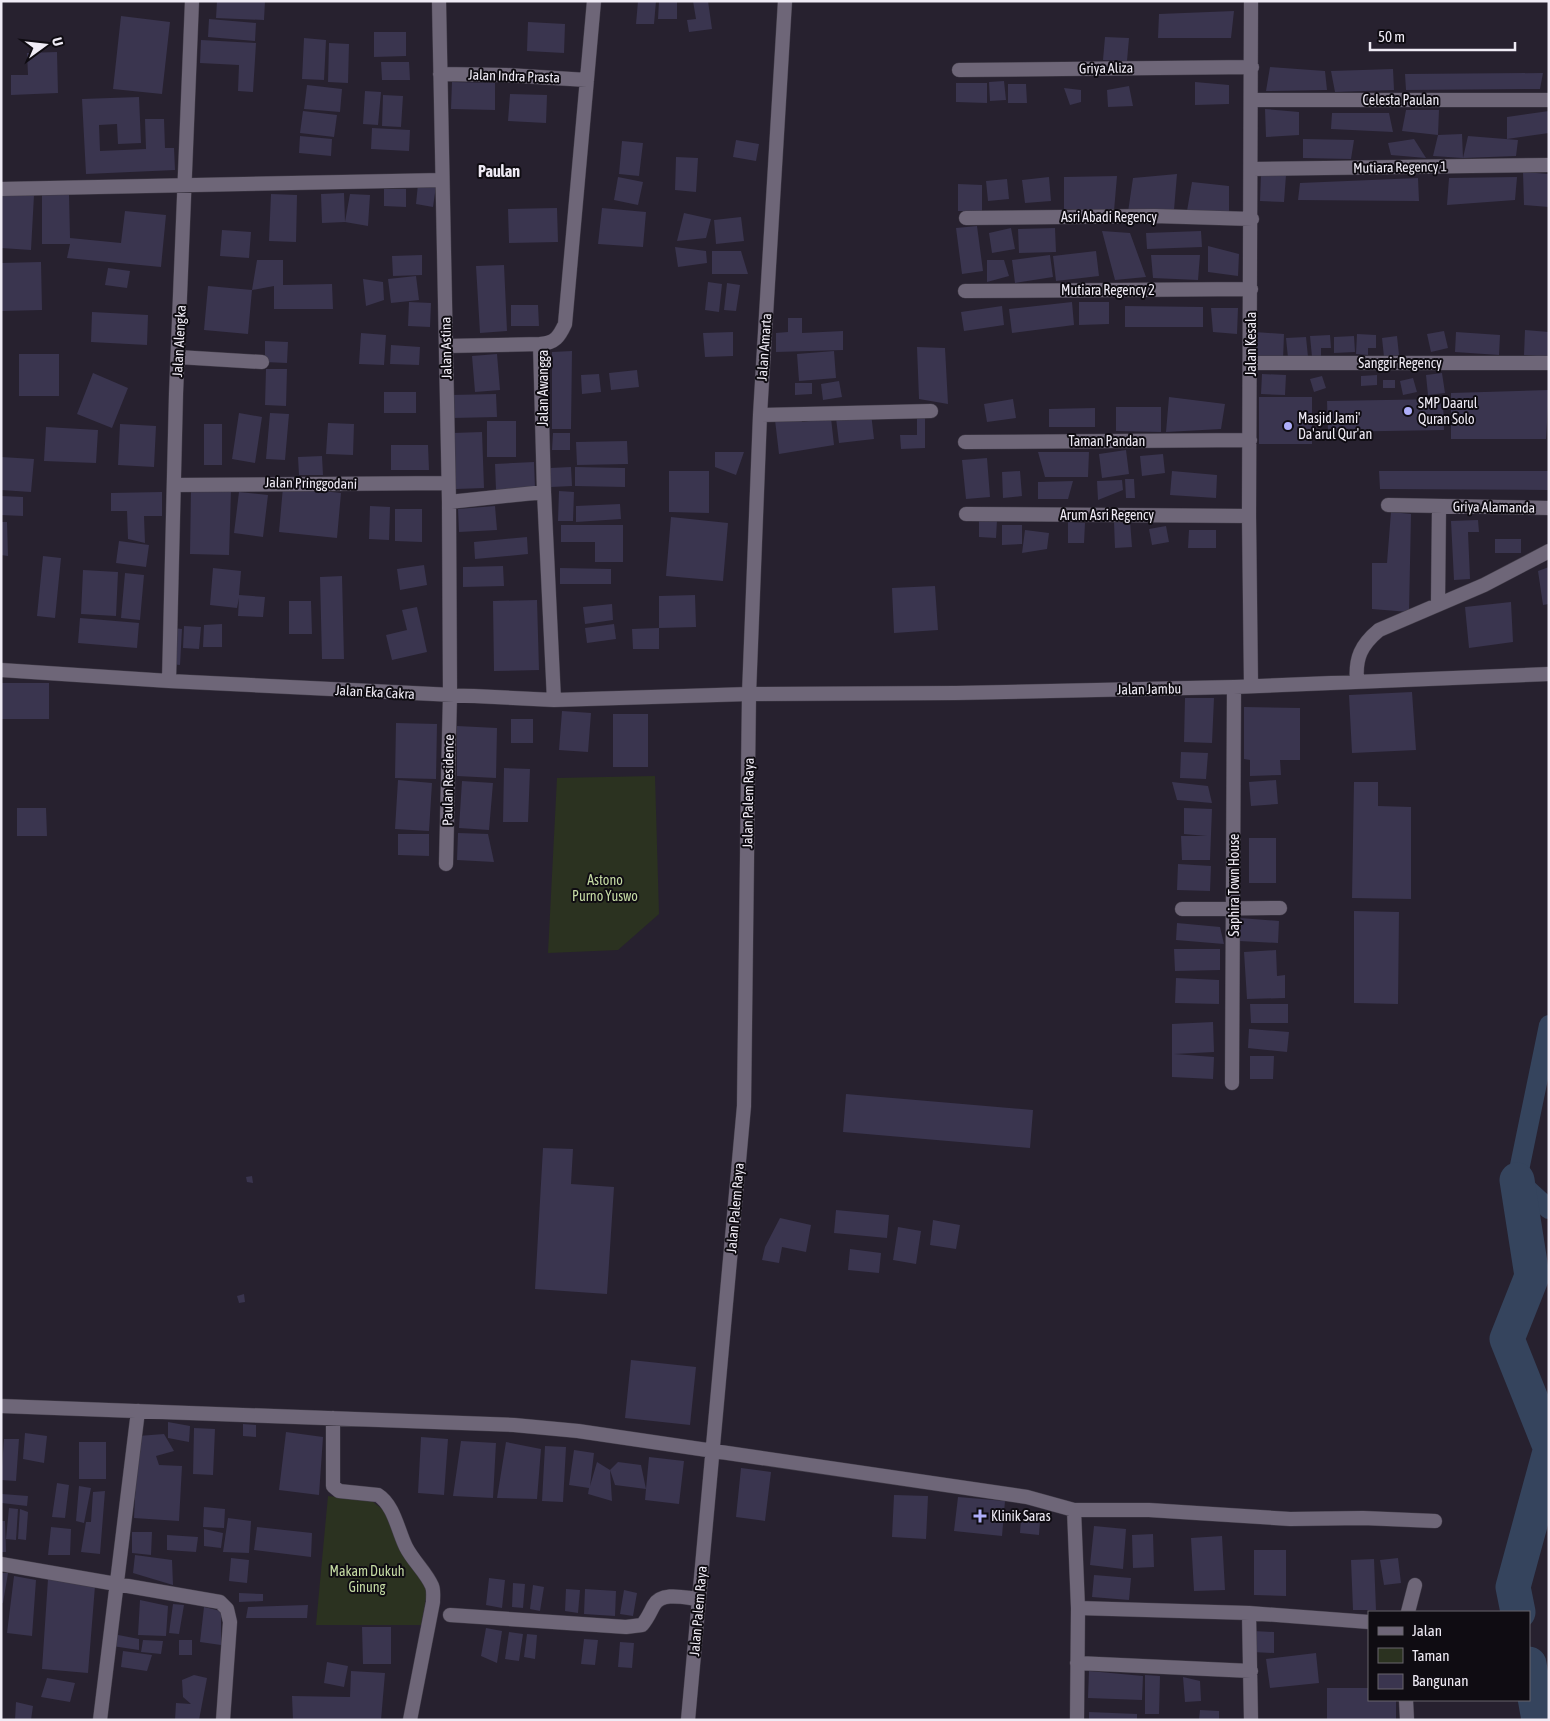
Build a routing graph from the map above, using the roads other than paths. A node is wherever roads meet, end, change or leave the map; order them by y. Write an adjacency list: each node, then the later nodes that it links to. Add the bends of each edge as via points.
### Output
1 (192, 1): 15 (street, Jalan Alengka)
2 (439, 1): 8 (street, Jalan Astina)
3 (594, 1): 9 (street, Jalan Awangga)
4 (785, 1): 28 (street, Jalan Amarta)
5 (1251, 1): 6 (street, Jalan Kesala)
6 (1252, 67): 7 (street, Griya Aliza); 10 (street, Jalan Kesala)
7 (959, 70)
8 (440, 74): 9 (street, Jalan Indra Prasta); 14 (street, Jalan Astina)
9 (587, 80): 21 (street, Jalan Awangga, via 565,324 553,343)
10 (1252, 100): 11 (street, Celesta Paulan); 13 (street, Jalan Kesala)
11 (1549, 100)
12 (1549, 165): 13 (street, Mutiara Regency 1)
13 (1252, 169): 18 (street, Jalan Kesala)
14 (442, 180): 15 (street); 22 (street, Jalan Astina)
15 (186, 184): 16 (street); 23 (street, Jalan Alengka)
16 (1, 189)
17 (966, 218): 18 (street, Asri Abadi Regency)
18 (1252, 218): 19 (street, Jalan Kesala)
19 (1251, 289): 20 (street, Mutiara Regency 2); 25 (street, Jalan Kesala)
20 (965, 291)
21 (540, 344): 22 (street); 33 (street, Jalan Awangga)
22 (446, 346): 31 (street, Jalan Astina)
23 (178, 357): 24 (street); 32 (street, Jalan Alengka)
24 (262, 362)
25 (1251, 363): 26 (street, Sanggir Regency); 29 (street, Jalan Kesala)
26 (1549, 363)
27 (931, 411): 28 (street)
28 (760, 415): 48 (street, Jalan Amarta)
29 (1250, 440): 30 (street, Taman Pandan); 39 (street, Jalan Kesala)
30 (965, 442)
31 (448, 483): 32 (street, Jalan Pringgodani); 34 (street, Jalan Astina)
32 (174, 485): 45 (street, Jalan Alengka)
33 (544, 492): 34 (street); 50 (street, Jalan Awangga)
34 (449, 502): 49 (street, Jalan Astina)
35 (1388, 505): 36 (street, Griya Alamanda)
36 (1439, 506): 37 (street, Griya Alamanda); 41 (street, Griya Alamanda)
37 (1549, 508)
38 (966, 514): 39 (street, Arum Asri Regency)
39 (1249, 516): 46 (street, Jalan Kesala)
40 (1549, 551): 41 (street, via 1484,585)
41 (1438, 604): 44 (street, via 1379,630 1366,640 1355,665)
42 (1, 670): 45 (street, Jalan Eka Cakra)
43 (1549, 674): 44 (street, Jalan Jambu)
44 (1357, 681): 46 (street, Jalan Jambu)
45 (169, 682): 49 (street, Jalan Eka Cakra)
46 (1251, 686): 47 (street, Jalan Jambu)
47 (1234, 687): 48 (street, Jalan Jambu); 54 (street, Saphira Town House)
48 (749, 694): 50 (street, Jalan Eka Cakra); 59 (street, Jalan Palem Raya, via 744,1106)
49 (450, 695): 50 (street, Jalan Eka Cakra); 51 (street, Paulan Residence)
50 (554, 700)
51 (446, 864)
52 (1280, 908): 54 (street)
53 (1182, 909): 54 (street)
54 (1233, 909): 55 (street, Saphira Town House)
55 (1232, 1083)
56 (1, 1406): 57 (street)
57 (138, 1411): 58 (street); 63 (street)
58 (333, 1418): 59 (street, via 514,1425); 76 (street, via 334,1486 339,1491 382,1498 417,1566 433,1589)
59 (714, 1451): 60 (street, via 1027,1497); 65 (street, Jalan Palem Raya)
60 (1074, 1510): 61 (street, via 1149,1510 1290,1519); 66 (street)
61 (1435, 1520)
62 (1, 1564): 63 (street)
63 (116, 1583): 74 (street); 75 (street, via 220,1602 227,1609 230,1622)
64 (1415, 1585): 67 (street)
65 (699, 1599): 69 (street, via 660,1598 642,1625 626,1627); 77 (street, Jalan Palem Raya)
66 (1078, 1608): 68 (street); 71 (street)
67 (1408, 1611)
68 (1249, 1613): 70 (street); 72 (street)
69 (450, 1615)
70 (1368, 1622)
71 (1077, 1663): 72 (street); 78 (street)
72 (1251, 1671): 79 (street)
73 (1406, 1701): 80 (street)
74 (100, 1720)
75 (223, 1720)
76 (410, 1720)
77 (688, 1720)
78 (1077, 1720)
79 (1251, 1720)
80 (1407, 1720)

